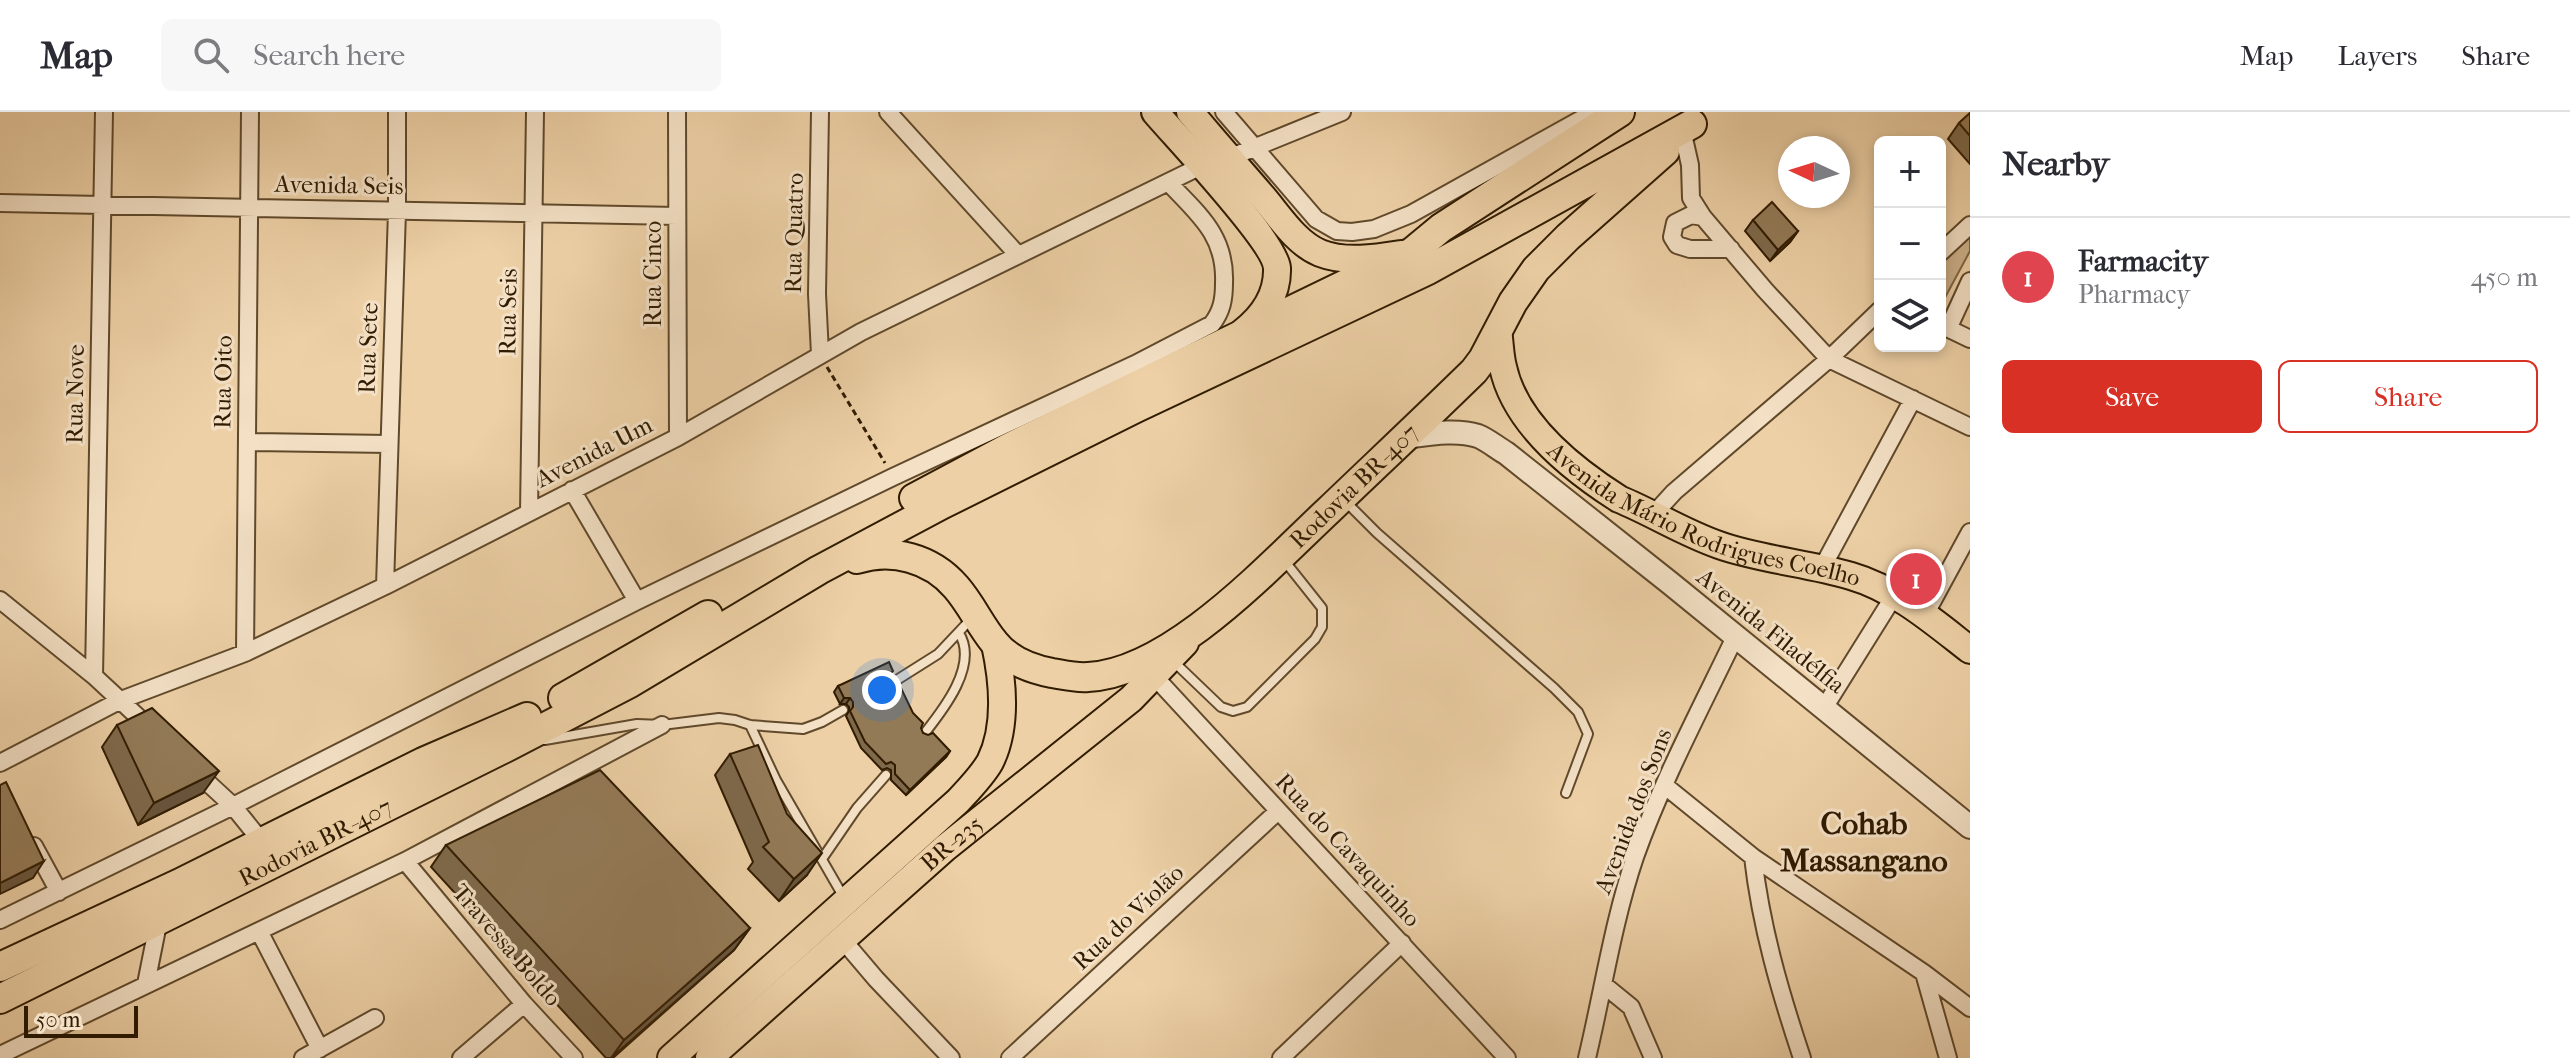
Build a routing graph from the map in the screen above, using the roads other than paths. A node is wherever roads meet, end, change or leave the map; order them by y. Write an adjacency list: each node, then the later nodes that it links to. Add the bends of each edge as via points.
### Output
1 (104, 112): 20 (street, Rua Nove)
2 (250, 112): 21 (street, Rua Oito)
3 (397, 112): 22 (street, Rua Sete)
4 (535, 112): 23 (street, Rua Seis)
5 (677, 112): 24 (street, Rua Cinco)
6 (820, 112): 38 (street, Rua Quatro)
7 (888, 112): 30 (street)
8 (1155, 112): 17 (main road)
9 (1190, 112): 16 (main road)
10 (1224, 112): 15 (street)
11 (1342, 112): 15 (street)
12 (1594, 112): 15 (street, via 1411,214 1352,232 1337,231 1316,219)
13 (1620, 112): 29 (highway, Rodovia BR-407)
14 (1694, 123): 25 (street, via 1691,198); 35 (highway, Rodovia BR-407, via 1536,269); 54 (highway, via 1428,270 1110,421)
15 (1256, 148): 16 (street)
16 (1229, 158): 29 (main road, via 1310,249 1343,258)
17 (1201, 166): 18 (street, Avenida Um); 36 (main road, via 1260,234 1277,268 1267,307)
18 (1168, 182): 30 (street, Avenida Um); 40 (street, via 1219,242 1222,306 1212,324)
19 (0, 203): 20 (street, Avenida Seis)
20 (102, 205): 21 (street, Avenida Seis); 67 (street, Rua Nove)
21 (249, 208): 22 (street, Avenida Seis); 45 (street, Rua Oito)
22 (397, 211): 23 (street, Avenida Seis); 46 (street, Rua Sete)
23 (533, 214): 24 (street, Avenida Seis); 49 (street, Rua Seis)
24 (677, 216): 43 (street, Rua Cinco)
25 (1703, 217): 28 (street); 28 (street, via 1691,215 1675,223 1672,237 1677,245)
26 (1970, 225): 27 (street)
27 (1946, 247)
28 (1731, 249): 39 (street)
29 (1412, 252): 36 (highway, Rodovia BR-407)
30 (1018, 255): 38 (street, Avenida Um)
31 (1970, 281): 33 (street)
32 (1874, 316): 39 (street)
33 (1946, 323)
34 (1946, 328): 37 (street)
35 (1498, 330): 44 (highway, Rodovia BR-407, via 1474,371); 50 (main road, Avenida Mário Rodrigues Coelho, via 1511,392 1539,435 1605,491)
36 (1234, 339): 40 (highway, Rodovia BR-407)
37 (1970, 339)
38 (820, 354): 43 (street, Avenida Um)
39 (1829, 359): 41 (street); 50 (street)
40 (1139, 373): 58 (street, via 893,477); 84 (highway, Rodovia BR-407, via 559,700)
41 (1913, 399): 42 (street); 53 (street)
42 (1970, 427)
43 (678, 437): 47 (street, Avenida Um)
44 (1406, 437): 48 (highway, Rodovia BR-407); 62 (street, Avenida Filadélfia, via 1480,437)
45 (247, 442): 46 (street); 65 (street, Rua Oito)
46 (389, 444): 55 (street, Rua Sete)
47 (572, 490): 49 (street, Avenida Um); 58 (street)
48 (1342, 498): 52 (highway, Rodovia BR-407); 79 (lane, via 1578,712 1588,734)
49 (529, 512): 55 (street, Avenida Um)
50 (1654, 514): 53 (main road, Avenida Mário Rodrigues Coelho, via 1730,549)
51 (1970, 532): 59 (street)
52 (1280, 556): 61 (highway, Rodovia BR-407); 66 (lane, via 1322,608 1322,627 1247,707 1221,707)
53 (1822, 568): 56 (main road, Avenida Mário Rodrigues Coelho)
54 (819, 570): 60 (highway, via 872,554 908,557 947,578); 75 (highway, Rodovia BR-407, via 630,683)
55 (385, 586): 65 (street, Avenida Um)
56 (1894, 596): 59 (main road, Avenida Mário Rodrigues Coelho); 70 (street)
57 (0, 600): 67 (street)
58 (637, 601): 80 (street)
59 (1925, 615): 64 (main road, Avenida Mário Rodrigues Coelho)
60 (967, 623): 63 (highway); 68 (lane, via 938,654); 74 (lane, via 955,694)
61 (1196, 632): 63 (highway, Rodovia BR-407, via 1130,666 1089,677 1027,666); 66 (main road, BR-235 / BR-235)
62 (1736, 635): 70 (street, Avenida Filadélfia); 78 (street, Avenida dos Sons)
63 (995, 644): 89 (main road, BR-235 / BR-235, via 1000,729 989,764 958,801)
64 (1970, 650)
65 (245, 653): 69 (street, Avenida Um)
66 (1162, 667): 81 (street, Rua do Cavaquinho); 93 (main road, BR-235 / BR-235, via 1131,699 977,820)
67 (94, 676): 69 (street)
68 (892, 683)
69 (121, 700): 76 (street, Avenida Um); 80 (street)
70 (1824, 708): 83 (street, Avenida Filadélfia)
71 (843, 710): 73 (lane, via 803,729)
72 (662, 725): 73 (lane, via 719,718); 75 (lane, via 637,724); 87 (street)
73 (750, 725): 86 (lane)
74 (924, 734)
75 (509, 746): 90 (highway, Rodovia BR-407)
76 (0, 763)
77 (886, 775): 86 (lane)
78 (1664, 785): 85 (street); 98 (street, Avenida dos Sons, via 1624,894)
79 (1566, 793)
80 (233, 806): 84 (street); 88 (street)
81 (1278, 811): 94 (street, Rua do Cavaquinho); 111 (street, Rua do Violão)
82 (22, 826): 88 (street)
83 (1970, 827)
84 (262, 842): 95 (highway, Rodovia BR-407)
85 (1753, 857): 96 (street); 116 (street, via 1774,971)
86 (822, 859): 89 (lane)
87 (405, 861): 92 (street); 100 (street, Travessa Boldo)
88 (59, 892): 91 (street)
89 (846, 900): 93 (lane); 108 (main road, BR-235 / BR-235)
90 (159, 919): 97 (street); 99 (highway, Rodovia BR-407)
91 (0, 920)
92 (259, 931): 97 (street); 103 (street)
93 (850, 932): 109 (main road, BR-235 / BR-235); 110 (street, via 876,979)
94 (1402, 943): 112 (street); 113 (street, Rua do Cavaquinho)
95 (0, 967)
96 (1924, 973): 101 (street); 117 (street)
97 (146, 984): 104 (street)
98 (1604, 985): 114 (street, Avenida dos Sons); 115 (street, via 1631,1007)
99 (0, 999)
100 (524, 1004): 106 (street); 107 (street, Travessa Boldo)
101 (1970, 1008)
102 (375, 1018): 103 (street)
103 (320, 1049): 105 (street)
104 (0, 1055)
105 (303, 1058)
106 (461, 1058)
107 (574, 1058)
108 (671, 1058)
109 (709, 1058)
110 (951, 1058)
111 (1010, 1058)
112 (1281, 1058)
113 (1507, 1058)
114 (1587, 1058)
115 (1653, 1058)
116 (1802, 1058)
117 (1948, 1058)

